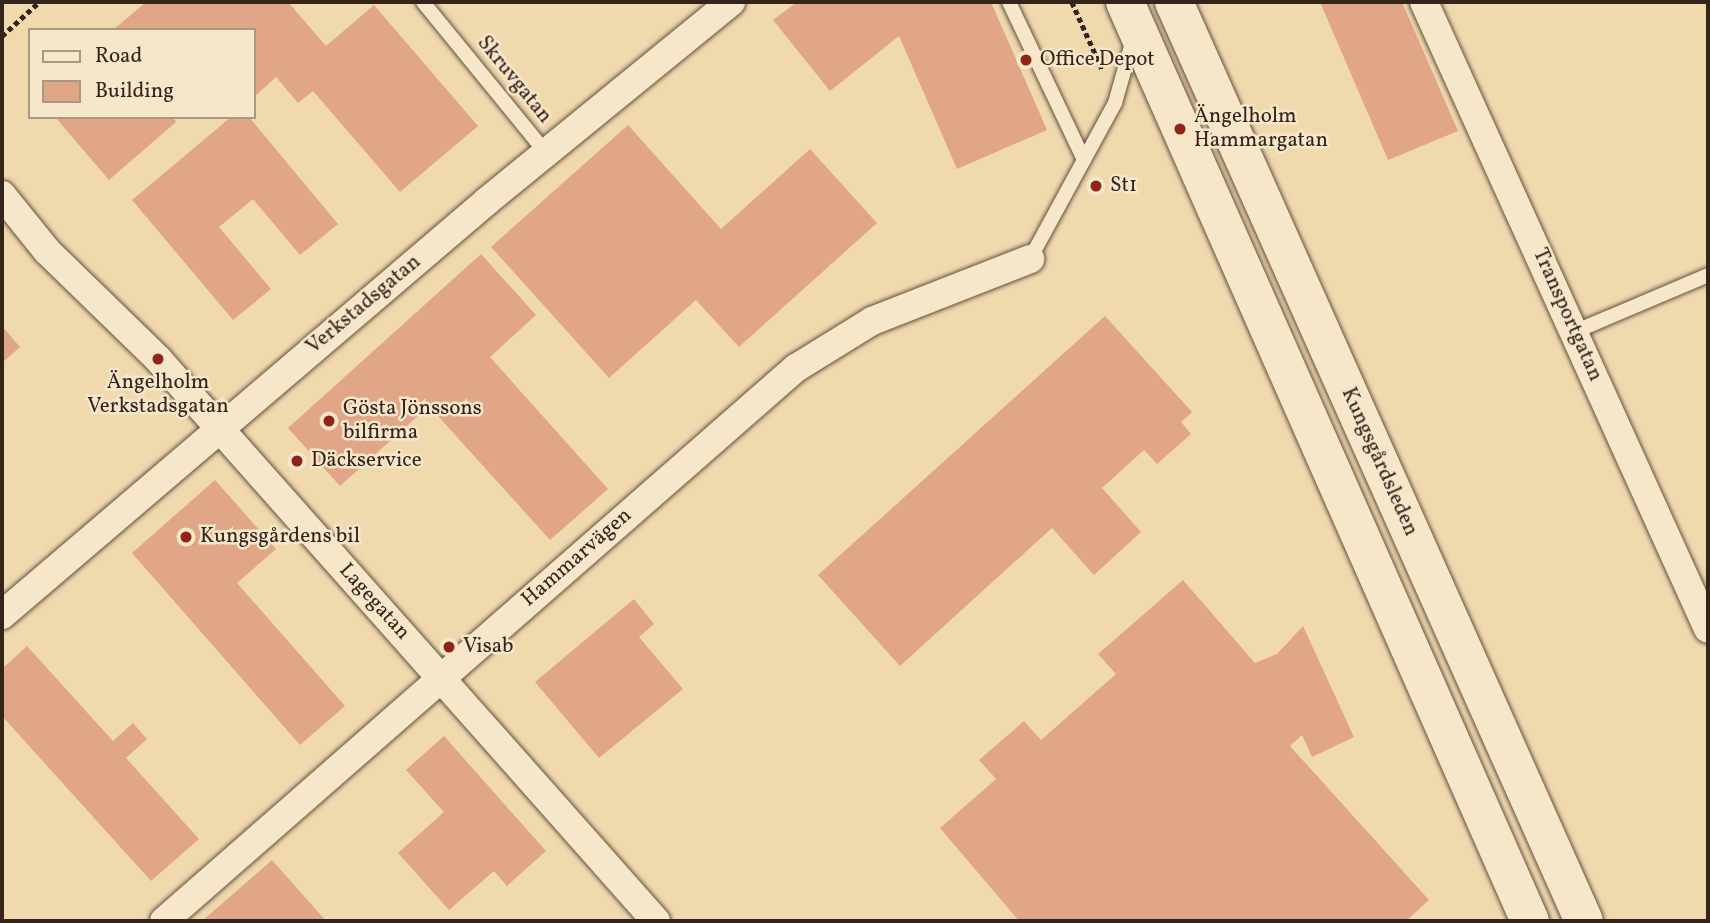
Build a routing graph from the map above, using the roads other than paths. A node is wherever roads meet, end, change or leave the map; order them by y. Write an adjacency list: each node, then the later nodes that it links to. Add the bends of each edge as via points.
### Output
1 (423, 2): 7 (lane, Skruvgatan)
2 (731, 2): 7 (street, Verkstadsgatan)
3 (1009, 2): 8 (lane)
4 (1174, 2): 20 (main road, Kungsgårdsleden)
5 (1424, 2): 12 (street, Transportgatan)
6 (1127, 5): 8 (lane, via 1132,43 1115,103); 19 (main road)
7 (546, 153): 13 (street, Verkstadsgatan)
8 (1084, 160): 10 (lane)
9 (2, 195): 13 (street, Lagegatan, via 47,251 158,359)
10 (1030, 259): 16 (street, Hammarvägen, via 872,321 796,368)
11 (1708, 275): 12 (lane)
12 (1574, 332): 15 (street, Transportgatan)
13 (216, 430): 14 (street, Verkstadsgatan); 16 (street, Lagegatan)
14 (2, 615)
15 (1708, 629)
16 (442, 676): 17 (street, Hammarvägen); 18 (street, Lagegatan)
17 (164, 921)
18 (656, 921)
19 (1530, 921)
20 (1584, 921)

